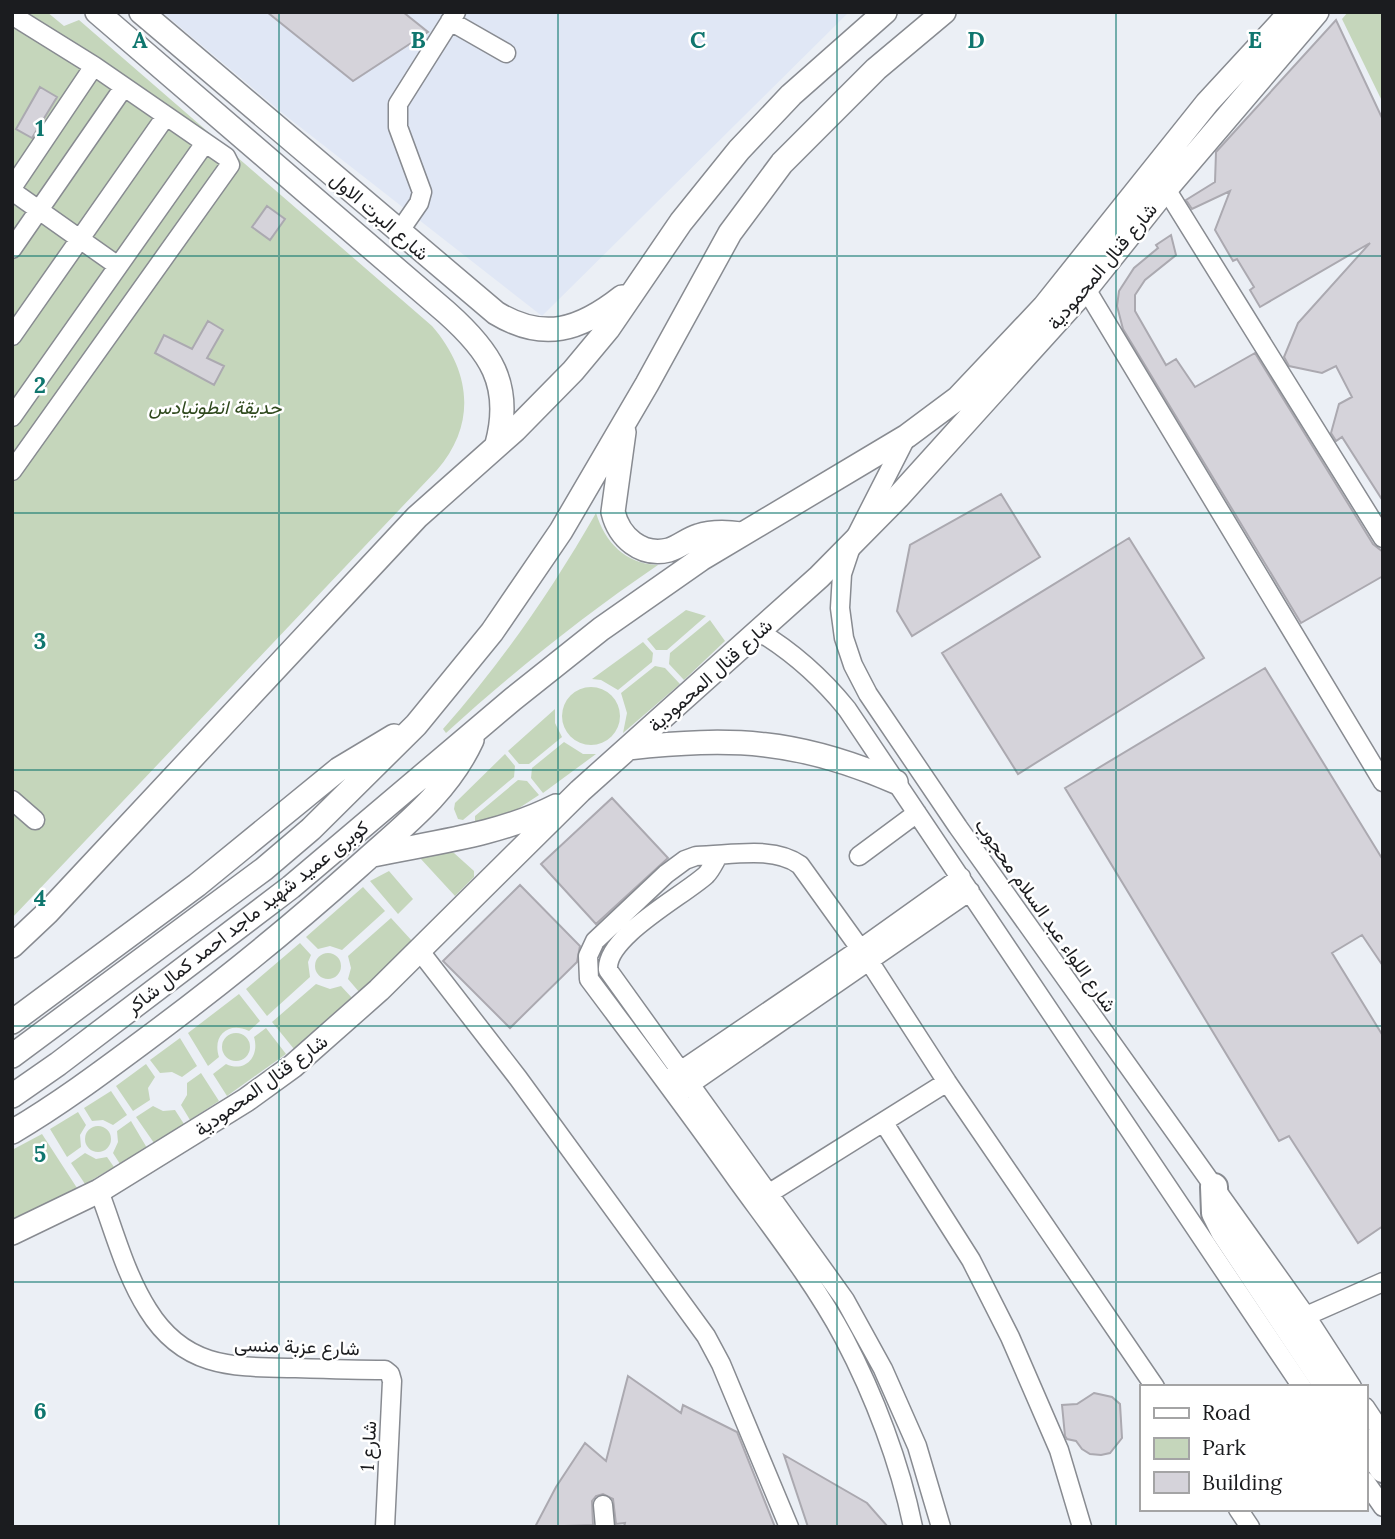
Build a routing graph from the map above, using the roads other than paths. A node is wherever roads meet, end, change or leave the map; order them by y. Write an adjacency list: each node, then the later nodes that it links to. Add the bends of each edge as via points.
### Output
1 (97, 12): 13 (main road, شارع البرت الاول)
2 (141, 12): 11 (main road, شارع البرت الاول)
3 (886, 12): 23 (main road, via 791,95 739,150 681,222)
4 (944, 12): 27 (main road, via 876,69 782,163 730,233)
5 (1291, 12): 28 (main road, شارع قنال المحمودية, via 1207,103 1044,307 958,398)
6 (1317, 12): 16 (main road, شارع قنال المحمودية)
7 (12, 15): 10 (street)
8 (453, 17): 9 (street); 19 (street, via 398,104 398,127 422,192)
9 (506, 53)
10 (94, 66): 12 (street); 17 (street)
11 (215, 75): 13 (main road); 19 (main road, شارع البرت الاول)
12 (124, 87): 14 (street); 18 (street)
13 (196, 97): 29 (main road, شارع البرت الاول, via 473,338 497,373 503,399)
14 (166, 116): 15 (street); 20 (street)
15 (205, 143): 22 (street); 30 (street, via 228,159 230,169)
16 (1166, 188): 24 (main road, شارع قنال المحمودية); 32 (street)
17 (12, 190): 18 (street)
18 (39, 210): 20 (street); 21 (street)
19 (399, 232): 23 (main road, شارع البرت الاول, via 495,313 528,328 562,328 589,320)
20 (80, 239): 22 (street); 25 (street)
21 (12, 249)
22 (118, 266): 26 (street)
23 (641, 282): 29 (main road, via 573,371)
24 (1086, 289): 33 (main road, شارع قنال المحمودية); 39 (street)
25 (12, 336)
26 (12, 417)
27 (626, 418): 31 (main road, via 613,512 625,537 641,548 660,551 713,532); 35 (main road, via 527,582)
28 (907, 436): 31 (main road, شارع قنال المحمودية); 33 (street, شارع اللواء عبد السلام محجوب)
29 (497, 444): 48 (main road, via 410,525)
30 (12, 471)
31 (741, 534): 36 (main road, كوبرى عميد شهيد ماجد احمد كمال شاكر, via 601,629)
32 (1383, 538)
33 (852, 544): 34 (main road, شارع قنال المحمودية); 60 (street, شارع اللواء عبد السلام محجوب, via 842,574 841,618 853,665 869,694)
34 (758, 631): 37 (main road, شارع قنال المحمودية); 38 (street, via 797,658 832,691)
35 (416, 725): 53 (main road, via 339,769 197,885); 54 (main road, كوبرى عميد شهيد ماجد احمد كمال شاكر, via 264,869)
36 (477, 731): 44 (main road, via 434,799); 57 (main road, كوبرى عميد شهيد ماجد احمد كمال شاكر, via 291,887)
37 (628, 748): 38 (main road, via 718,741 765,743 812,751); 40 (main road, شارع قنال المحمودية)
38 (896, 782): 42 (street)
39 (1383, 782)
40 (580, 791): 44 (main road, via 515,824); 49 (main road, شارع قنال المحمودية)
41 (12, 800): 43 (street)
42 (917, 813): 46 (street); 47 (street)
43 (35, 820)
44 (370, 856): 59 (main road, via 169,1023)
45 (718, 856): 50 (street, via 792,859); 51 (street, via 705,876 616,946); 52 (street, via 685,860 641,896 595,941 588,957)
46 (859, 856)
47 (965, 884): 50 (street); 68 (street)
48 (12, 946)
49 (419, 950): 61 (main road, شارع قنال المحمودية, via 293,1066 199,1131); 81 (street, via 519,1078 706,1336)
50 (865, 955): 55 (street); 56 (street)
51 (608, 970): 52 (street); 56 (street)
52 (589, 979): 56 (street)
53 (12, 1022)
54 (12, 1056)
55 (947, 1082): 58 (street); 67 (street)
56 (677, 1083): 62 (street)
57 (12, 1096)
58 (884, 1123): 62 (street); 84 (street, via 971,1261 1010,1337 1059,1450)
59 (12, 1132)
60 (1214, 1187): 65 (street, شارع اللواء عبد السلام محجوب); 69 (highway, via 1215,1213 1224,1231)
61 (99, 1191): 63 (main road, شارع قنال المحمودية); 66 (street, شارع عزبة منسى, via 146,1308 183,1347 233,1367)
62 (761, 1198): 82 (street, via 845,1339 888,1440); 83 (street, via 845,1300 883,1369 916,1446)
63 (12, 1233)
64 (1383, 1282): 65 (street)
65 (1306, 1316): 70 (street, شارع اللواء عبد السلام محجوب)
66 (385, 1370): 79 (street, شارع 1, via 392,1381)
67 (1154, 1385)
68 (1301, 1385)
69 (1327, 1385)
70 (1351, 1385)
71 (1367, 1410): 72 (street)
72 (1383, 1434)
73 (1367, 1445): 74 (highway)
74 (1383, 1469)
75 (1367, 1484): 77 (street)
76 (603, 1505): 80 (street)
77 (1383, 1507)
78 (1239, 1511): 85 (street)
79 (386, 1527)
80 (605, 1527)
81 (789, 1527)
82 (913, 1527)
83 (941, 1527)
84 (1082, 1527)
85 (1250, 1527)

